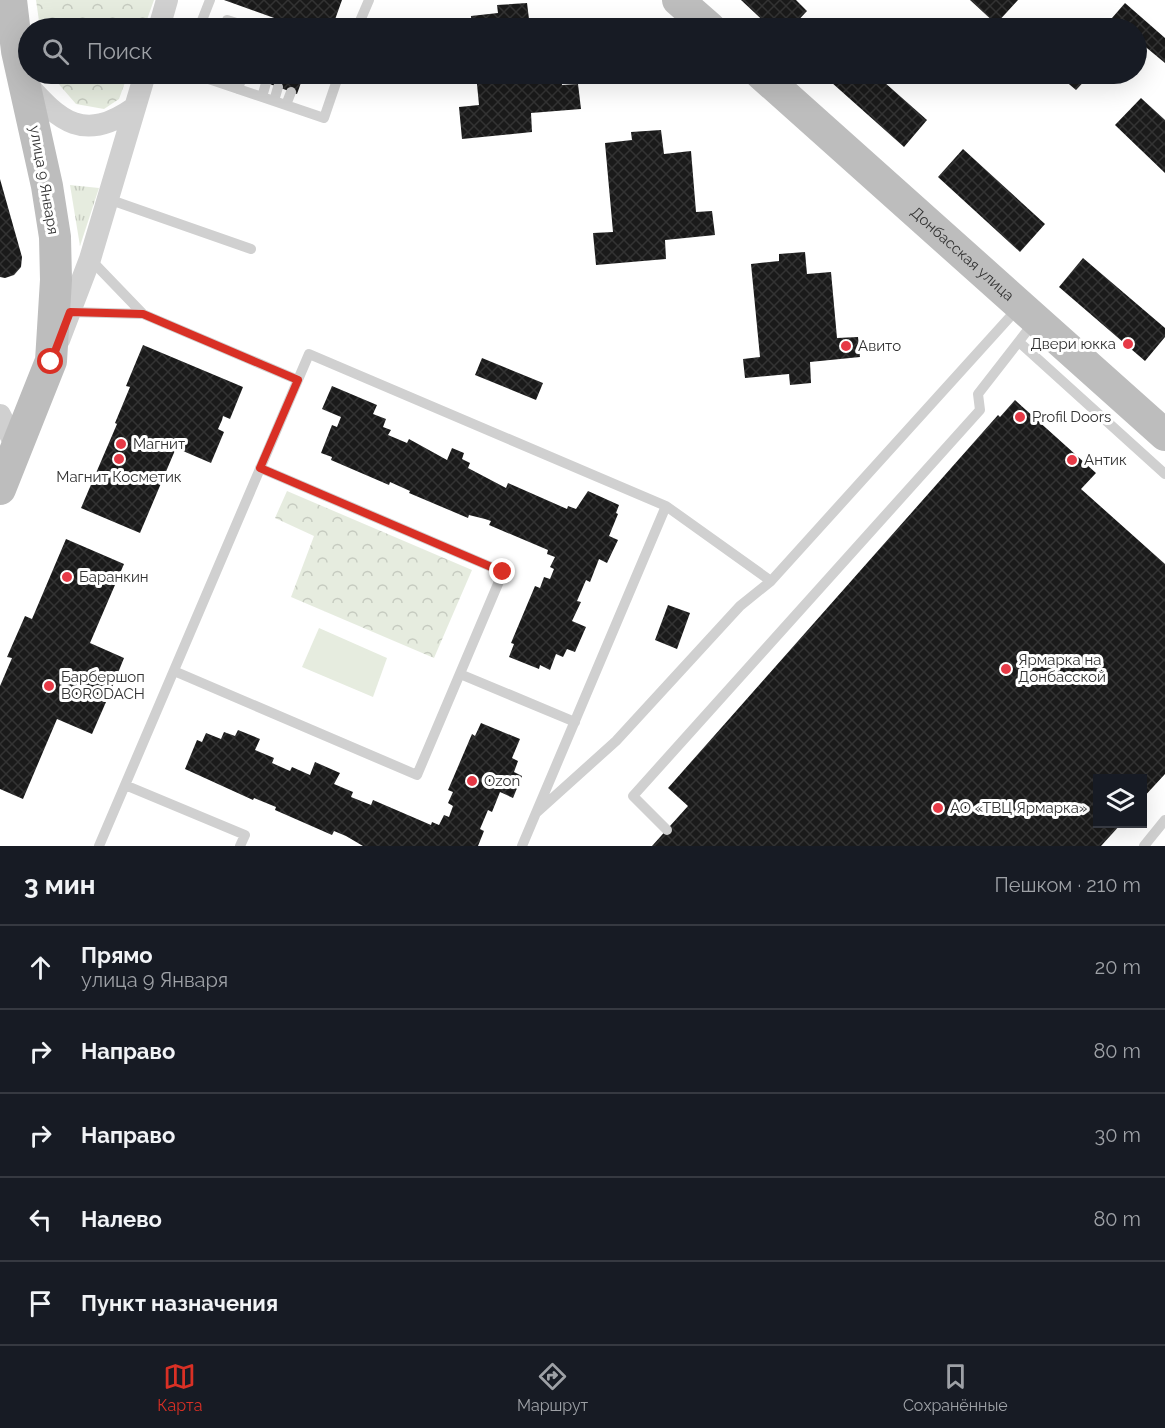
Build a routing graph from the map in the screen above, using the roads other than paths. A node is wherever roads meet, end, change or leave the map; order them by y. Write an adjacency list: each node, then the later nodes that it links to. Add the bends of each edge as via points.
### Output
1 (167, 0): 6 (street)
2 (210, 0): 7 (lane)
3 (369, 0): 8 (lane)
4 (678, 0): 9 (street)
5 (8, 7): 10 (street, улица 9 Января)
6 (162, 18)
7 (203, 18)
8 (361, 18)
9 (699, 18)
10 (18, 53)
11 (25, 84): 32 (street, улица 9 Января, via 48,186 55,237)
12 (27, 84): 25 (street, via 48,108 72,124 85,127 122,117)
13 (142, 84): 25 (street, улица 9 Января)
14 (231, 84): 20 (lane)
15 (240, 84): 20 (lane)
16 (266, 84): 22 (lane)
17 (336, 84): 24 (lane, via 324,118)
18 (772, 84): 31 (street, Донбасская улица)
19 (278, 87): 23 (lane)
20 (238, 89): 22 (lane)
21 (291, 92): 24 (lane)
22 (262, 97): 23 (lane)
23 (273, 101): 24 (lane)
24 (286, 105)
25 (134, 108): 26 (street, улица 9 Января)
26 (108, 199): 27 (lane); 28 (street, улица 9 Января)
27 (252, 249)
28 (90, 259): 29 (street, улица 9 Января); 30 (lane)
29 (70, 312): 30 (lane); 32 (street, улица 9 Января)
30 (143, 314): 33 (lane)
31 (1025, 322): 35 (street, Донбасская улица); 38 (lane); 41 (lane); 48 (lane, via 978,394 980,410 633,796)
32 (51, 362): 36 (street, улица 9 Января)
33 (298, 380): 37 (lane); 40 (lane, via 309,354)
34 (0, 415): 36 (street)
35 (1165, 435)
36 (17, 448): 39 (street, улица 9 Января)
37 (260, 468): 42 (lane); 43 (lane, via 503,572)
38 (1165, 474)
39 (0, 489)
40 (666, 506): 41 (lane); 44 (lane)
41 (771, 581): 46 (lane, via 740,606 616,741)
42 (174, 671): 43 (lane, via 417,775); 45 (lane)
43 (460, 674): 44 (lane)
44 (575, 722): 46 (lane)
45 (125, 785): 49 (lane); 50 (lane, via 245,835)
46 (536, 813): 51 (lane)
47 (1165, 820): 52 (lane)
48 (667, 830)
49 (99, 846)
50 (240, 846)
51 (522, 846)
52 (1144, 846)

